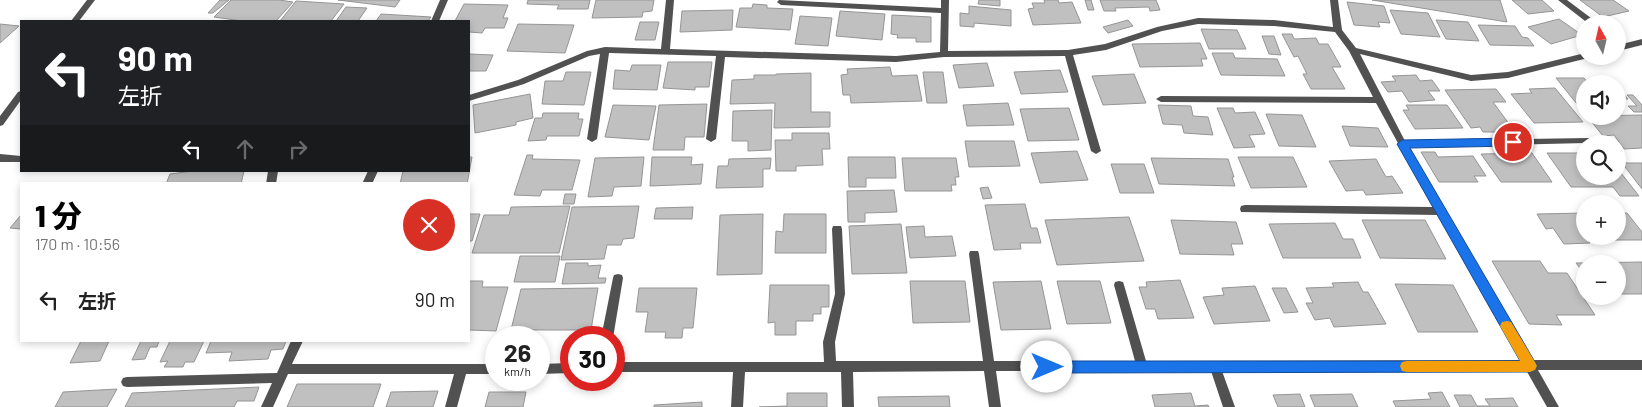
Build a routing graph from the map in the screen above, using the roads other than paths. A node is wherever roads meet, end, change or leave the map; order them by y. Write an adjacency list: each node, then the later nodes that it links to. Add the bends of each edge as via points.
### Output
1 (91, 0): 10 (street)
2 (444, 0): 11 (street)
3 (670, 0): 17 (street)
4 (945, 0): 8 (street)
5 (1334, 0): 12 (street)
6 (1562, 0): 9 (street)
7 (781, 2): 8 (street)
8 (944, 11): 20 (street)
9 (1583, 15)
10 (76, 20)
11 (434, 20)
12 (1338, 30): 16 (street); 18 (street, via 1274,23 1198,21)
13 (1642, 42): 14 (street)
14 (1626, 46)
15 (605, 50): 17 (street); 23 (street); 27 (street)
16 (1353, 50): 21 (street, via 1471,78 1508,75); 25 (street)
17 (664, 52): 19 (street)
18 (1068, 53): 20 (street); 31 (street)
19 (721, 54): 20 (street, via 896,59); 28 (street)
20 (944, 54)
21 (1576, 58)
22 (20, 95): 26 (street)
23 (470, 98)
24 (1161, 99): 25 (street)
25 (1380, 100): 30 (street)
26 (0, 123)
27 (592, 139)
28 (711, 139)
29 (1576, 140): 30 (street)
30 (1402, 144): 35 (street)
31 (1096, 151)
32 (0, 158): 33 (street)
33 (20, 159)
34 (1244, 209): 35 (street)
35 (1440, 211): 43 (street)
36 (837, 229): 46 (street, via 840,294 829,342)
37 (974, 254): 48 (street)
38 (618, 278): 40 (street)
39 (1119, 285): 49 (street)
40 (609, 326)
41 (297, 342): 53 (street)
42 (1642, 365): 43 (street)
43 (1530, 366): 50 (street); 61 (street)
44 (625, 367): 45 (street)
45 (739, 367): 46 (street); 57 (street)
46 (830, 367): 47 (street)
47 (846, 367): 48 (street); 58 (street)
48 (990, 367): 49 (street); 59 (street)
49 (1142, 367): 50 (street)
50 (1215, 367): 60 (street)
51 (462, 370): 52 (street); 53 (street); 56 (street)
52 (485, 370)
53 (282, 373): 54 (street); 55 (street)
54 (128, 382)
55 (267, 407)
56 (451, 407)
57 (737, 407)
58 (848, 407)
59 (995, 407)
60 (1229, 407)
61 (1553, 407)

